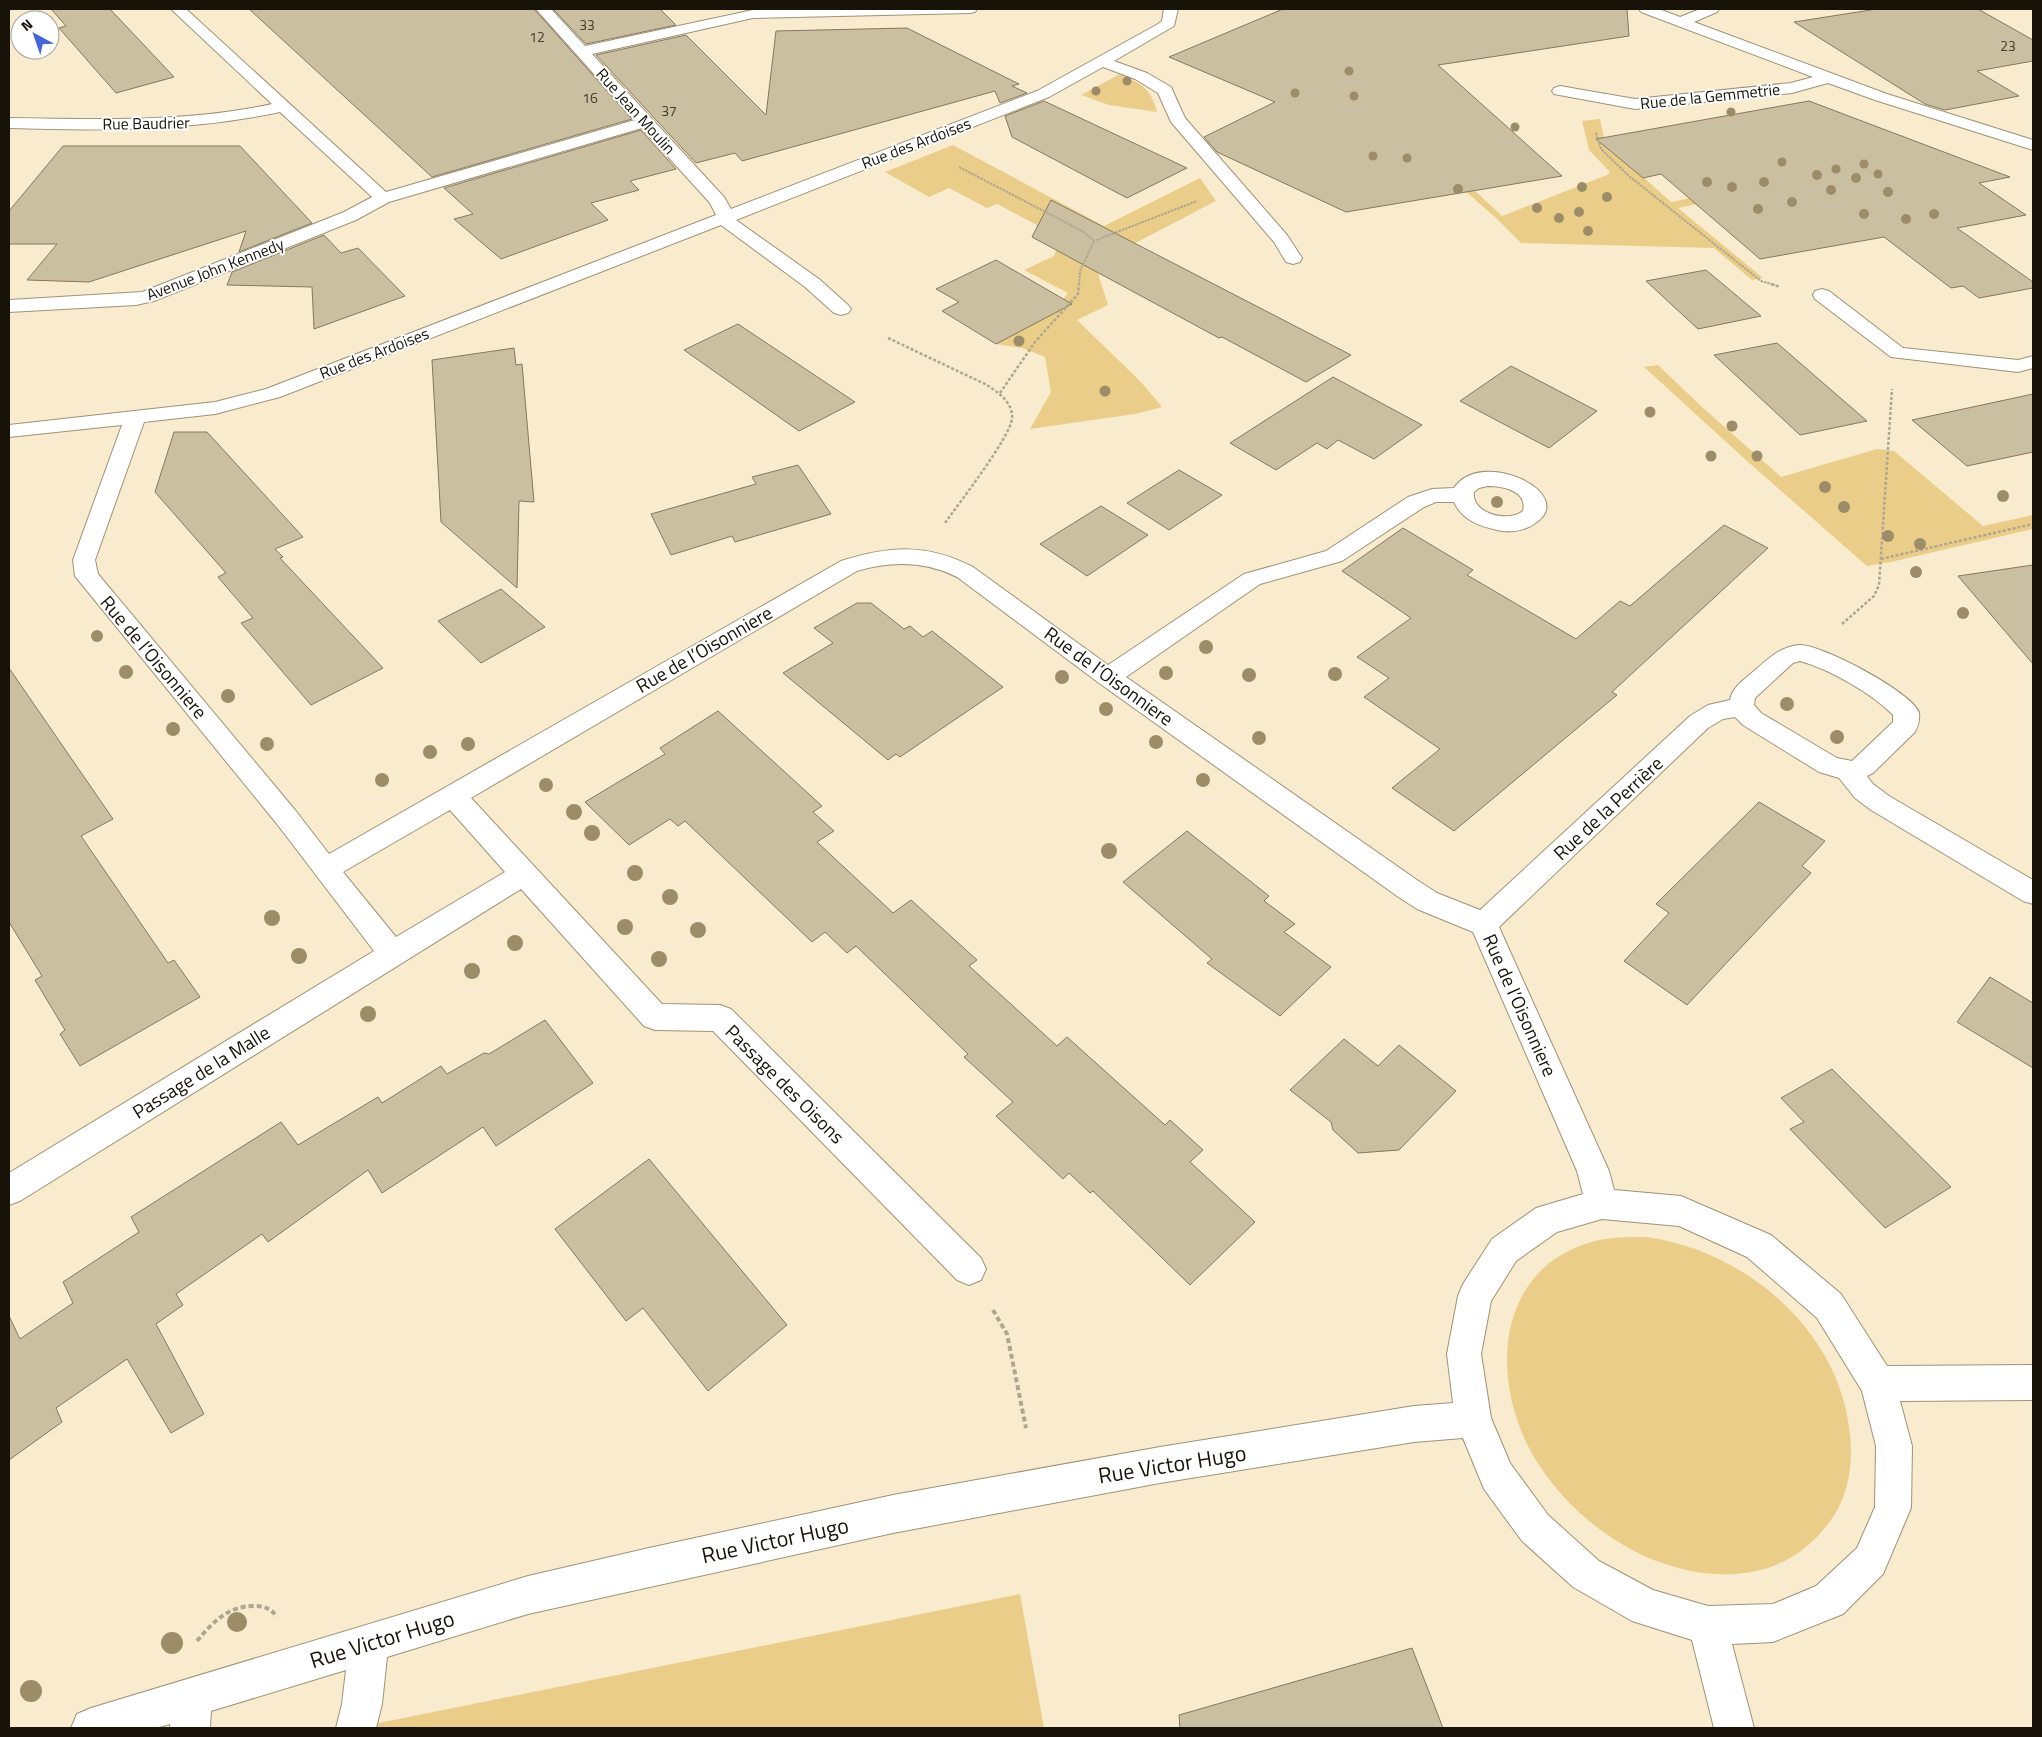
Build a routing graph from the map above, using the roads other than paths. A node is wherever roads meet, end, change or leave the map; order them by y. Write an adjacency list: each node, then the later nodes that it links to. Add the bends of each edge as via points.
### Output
1 (178, 9): 12 (street)
2 (543, 9): 8 (street, Rue Jean Moulin)
3 (970, 9): 8 (street, via 752,14)
4 (1171, 9): 9 (street, Rue des Ardoises, via 1169,22 1164,27)
5 (1646, 9): 7 (street, Rue de la Gemmetrie)
6 (1712, 9): 7 (street)
7 (1680, 22): 10 (street, Rue de la Gemmetrie)
8 (583, 51): 13 (street, Rue Jean Moulin)
9 (1103, 62): 17 (street, Rue des Ardoises, via 1043,94); 18 (street, via 1142,76 1165,90 1177,119 1281,239)
10 (1828, 78): 11 (street, Rue de la Gemmetrie, via 1792,88 1635,104); 15 (street, Rue de la Gemmetrie, via 1938,117)
11 (1560, 90)
12 (282, 107): 14 (street, Rue Baudrier, via 217,120 170,124); 16 (street)
13 (645, 122): 16 (street, Avenue John Kennedy); 17 (street, Rue Jean Moulin, via 718,201)
14 (9, 123)
15 (2033, 145)
16 (382, 198): 20 (street, Avenue John Kennedy, via 350,216 147,297)
17 (725, 217): 21 (street, via 736,230 812,283); 23 (street, Rue des Ardoises, via 254,400)
18 (1293, 258)
19 (1822, 295): 22 (street, via 1898,353 2018,366)
20 (9, 306)
21 (841, 309)
22 (2033, 362)
23 (136, 418): 24 (street, Rue des Ardoises); 30 (street, Rue de l’Oisonniere, via 84,560 87,576 286,817)
24 (9, 431)
25 (1462, 496): 26 (street, via 1440,494 1426,497 1334,556 1252,579)
26 (1108, 677): 29 (street, Rue de l’Oisonniere, via 965,572 922,558 875,558 849,566 811,586); 33 (street, Rue de l’Oisonniere, via 1407,888 1427,901)
27 (1741, 707): 28 (street, via 1752,719 1828,765); 28 (street, via 1743,695 1786,656 1800,653 1820,658 1894,700 1906,713 1906,725 1864,766); 33 (street, Rue de la Perrière, via 1718,711 1699,722)
28 (1848, 771): 32 (street, via 1864,791 1880,803)
29 (453, 796): 30 (street, Rue de l’Oisonniere); 31 (street)
30 (325, 870): 34 (street, Rue de l’Oisonniere)
31 (524, 874): 34 (street); 37 (street, Passage des Oisons, via 655,1017 720,1018)
32 (2033, 893)
33 (1484, 924): 36 (street, Rue de l’Oisonniere, via 1593,1170)
34 (393, 954): 35 (street, Passage de la Malle)
35 (9, 1190)
36 (1602, 1204): 39 (street, via 1681,1211 1759,1246 1829,1306); 40 (street, via 1548,1219 1504,1250 1475,1296 1464,1354)
37 (969, 1269)
38 (2033, 1382): 39 (street)
39 (1878, 1384): 41 (street, via 1894,1446 1893,1508 1870,1561 1829,1600 1781,1620 1773,1623)
40 (1473, 1419): 41 (street, via 1497,1476 1535,1528 1586,1574 1646,1607); 42 (street, Rue Victor Hugo, via 1414,1424 1151,1467 893,1514 528,1595)
41 (1708, 1624): 46 (street)
42 (369, 1645): 43 (street, Rue Victor Hugo); 45 (street)
43 (191, 1713): 44 (street, Rue Victor Hugo)
44 (92, 1728)
45 (356, 1728)
46 (1734, 1728)

